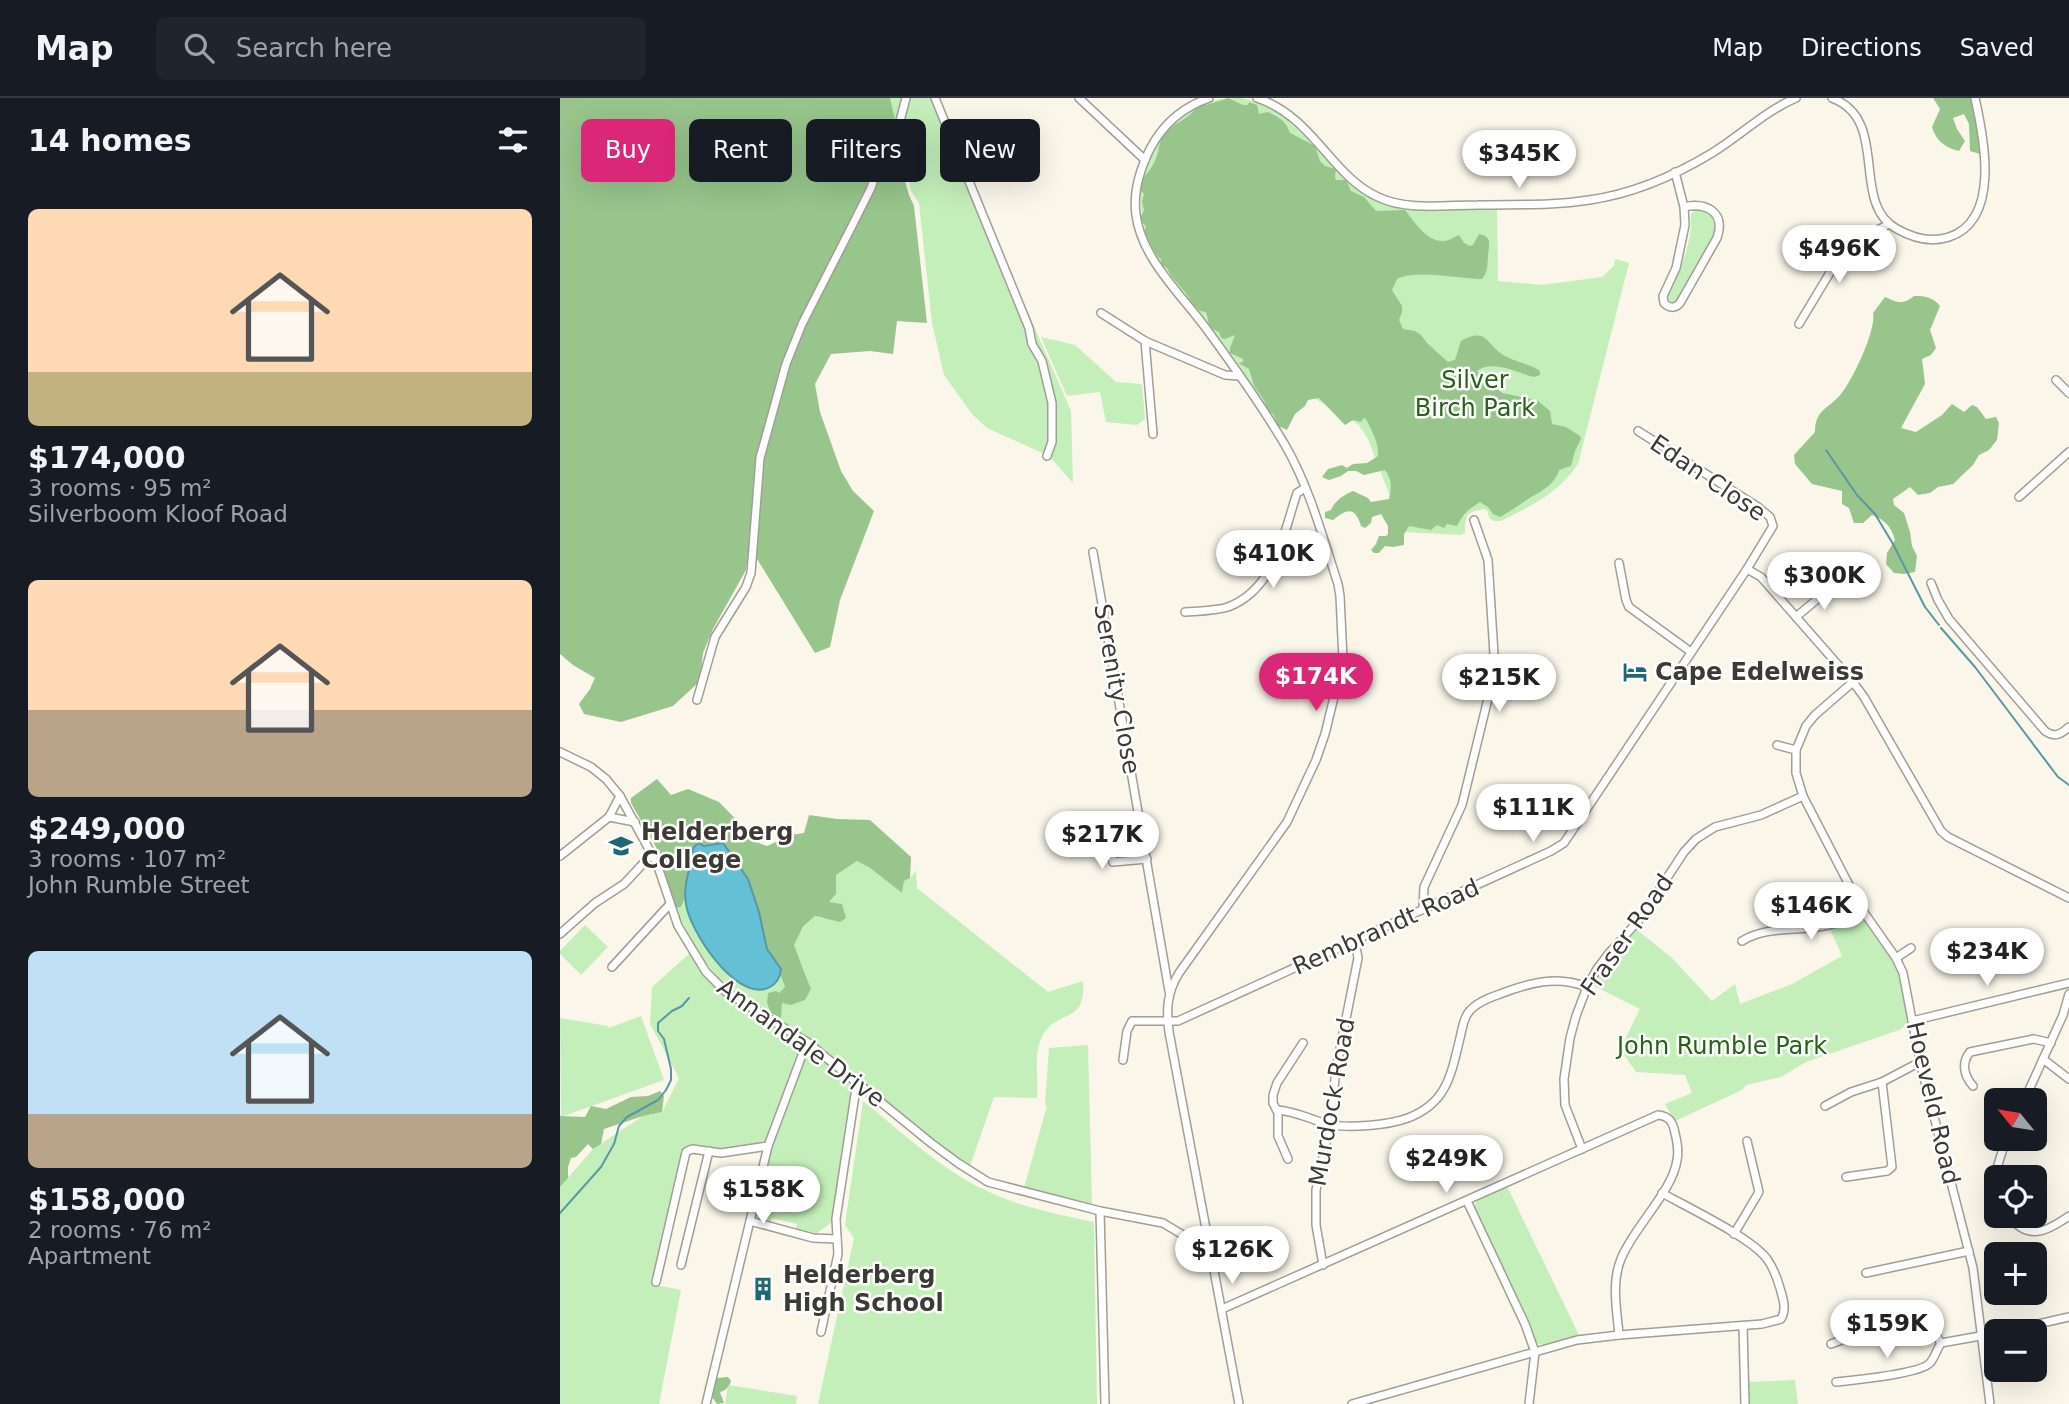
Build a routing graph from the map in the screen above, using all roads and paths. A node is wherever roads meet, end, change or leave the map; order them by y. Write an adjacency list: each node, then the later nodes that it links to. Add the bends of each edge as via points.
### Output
1 (906, 98): 38 (street, via 895,140 786,364 760,458 751,573 715,637)
2 (935, 98): 22 (street, via 1042,361 1052,403 1052,442)
3 (1079, 98): 9 (street)
4 (1209, 98): 9 (street, via 1168,122)
5 (1256, 98): 10 (street, via 1297,121 1357,184 1395,203 1574,202 1620,194)
6 (1796, 98): 10 (street)
7 (1832, 98): 12 (street, via 1847,107 1862,130 1876,205)
8 (1975, 98): 12 (street, via 1985,179 1973,219 1957,233 1939,239 1917,237)
9 (1145, 160): 16 (street, via 1136,204 1146,246)
10 (1675, 173): 11 (street)
11 (1684, 207): 11 (street, via 1678,258 1662,298 1671,307 1680,303 1720,228 1716,215 1707,208)
12 (1889, 224): 14 (street, via 1843,251)
13 (1101, 313): 15 (street)
14 (1799, 324)
15 (1145, 341): 16 (street, via 1224,375); 20 (street)
16 (1240, 376): 23 (street, via 1285,445)
17 (2056, 380): 18 (street)
18 (2069, 393)
19 (1638, 431): 26 (street, Edan Close, via 1758,507 1772,519)
20 (1153, 434)
21 (2069, 452): 24 (street)
22 (1046, 456)
23 (1305, 488): 34 (street, via 1297,493 1276,559 1257,587 1228,607); 63 (street, via 1340,596 1343,660 1325,734 1287,822)
24 (2019, 497)
25 (1474, 520): 54 (street, via 1489,560 1496,670 1462,804 1424,887)
26 (1772, 528): 29 (street, Rembrandt Road)
27 (1093, 552): 50 (street, Serenity Close)
28 (1619, 563): 36 (street, via 1629,607)
29 (1747, 569): 35 (street, via 1761,577); 36 (street, Rembrandt Road)
30 (1931, 583): 33 (street)
31 (1834, 585): 35 (street)
32 (1942, 588): 33 (street)
33 (1935, 594): 39 (street, via 1949,620 2045,731 2056,735)
34 (1185, 612)
35 (1796, 617): 37 (street)
36 (1691, 652): 54 (street, Rembrandt Road, via 1563,843)
37 (1853, 682): 41 (street, via 1810,720); 51 (street, via 1941,831)
38 (697, 700)
39 (2069, 727)
40 (1777, 745): 41 (street)
41 (1796, 750): 44 (street, Hoeveld Road)
42 (561, 754): 43 (street, Annandale Drive, via 592,767)
43 (620, 796): 45 (street); 46 (street, Annandale Drive)
44 (1803, 796): 53 (street, Hoeveld Road); 62 (street, Fraser Road, via 1761,815 1715,827 1696,839)
45 (609, 817): 46 (street); 49 (street)
46 (635, 822): 48 (street, Annandale Drive)
47 (1105, 823): 50 (street, via 1113,862)
48 (652, 853): 52 (street, Annandale Drive); 55 (street, via 624,884)
49 (560, 856)
50 (1147, 859): 63 (street, Serenity Close)
51 (2069, 898)
52 (670, 904): 60 (street); 69 (street, Annandale Drive, via 692,952 715,982)
53 (1861, 908): 57 (street, via 1832,924 1761,932); 59 (street, Hoeveld Road)
54 (1423, 909): 56 (street, Rembrandt Road)
55 (560, 934)
56 (1354, 941): 67 (street, Rembrandt Road, via 1178,1021); 84 (street, Murdock Road, via 1358,958)
57 (1742, 941)
58 (1911, 948): 59 (street)
59 (1896, 958): 68 (street, Hoeveld Road)
60 (612, 967)
61 (2069, 983): 68 (street)
62 (1587, 987): 84 (street, via 1537,981 1489,998 1468,1013 1448,1083 1428,1108 1385,1124); 87 (street, Fraser Road, via 1570,1038 1564,1087 1567,1114)
63 (1169, 992): 67 (street, Serenity Close)
64 (2069, 994): 66 (street)
65 (2069, 1008): 66 (street)
66 (2063, 1015): 71 (street)
67 (1168, 1021): 73 (street, Rembrandt Road, via 1131,1021); 103 (street, Serenity Close, via 1203,1220)
68 (1912, 1021): 74 (street, Hoeveld Road)
69 (807, 1042): 76 (street, Annandale Drive); 86 (street)
70 (1303, 1043): 81 (street, via 1274,1090)
71 (2051, 1043): 72 (street); 78 (street, via 2034,1039 1973,1051 1965,1062)
72 (2043, 1059): 75 (street); 79 (street)
73 (1123, 1060)
74 (1920, 1062): 77 (street); 104 (street, Hoeveld Road)
75 (2069, 1079)
76 (858, 1082): 93 (street, Annandale Drive, via 931,1143 988,1182); 96 (street)
77 (1882, 1082): 80 (street); 90 (street, via 1892,1167 1881,1173)
78 (1973, 1086)
79 (2030, 1088)
80 (1825, 1106)
81 (1277, 1110): 82 (street); 83 (street)
82 (1295, 1115): 83 (street); 84 (street)
83 (1278, 1121): 89 (street, via 1278,1136)
84 (1330, 1124): 106 (street, Murdock Road, via 1315,1202)
85 (1748, 1141): 100 (street, via 1759,1192)
86 (768, 1146): 88 (street); 95 (street)
87 (1582, 1149): 91 (street, via 1658,1115 1668,1118 1678,1157); 92 (street)
88 (709, 1151): 105 (street); 108 (street, via 692,1149 685,1154)
89 (1288, 1159)
90 (1846, 1177)
91 (1662, 1192): 100 (street); 114 (street, via 1617,1271)
92 (1467, 1200): 106 (street); 118 (street)
93 (1100, 1211): 103 (street, Annandale Drive, via 1163,1223); 121 (street)
94 (2069, 1216): 97 (street)
95 (750, 1221): 101 (street); 120 (street)
96 (837, 1226): 101 (street); 102 (street)
97 (2047, 1227)
98 (2019, 1228): 99 (street, via 2029,1233)
99 (2046, 1228)
100 (1734, 1234): 112 (street, via 1768,1260 1784,1303 1779,1321)
101 (822, 1237): 102 (street)
102 (837, 1239): 113 (street, via 838,1254)
103 (1202, 1240): 109 (street)
104 (1969, 1251): 107 (street); 115 (street, Hoeveld Road)
105 (681, 1265)
106 (1323, 1265): 109 (street)
107 (1866, 1273)
108 (656, 1282)
109 (1223, 1310): 122 (street)
110 (2069, 1317): 111 (street)
111 (2047, 1322)
112 (1743, 1326): 114 (street); 125 (street)
113 (821, 1332)
114 (1619, 1335): 118 (street)
115 (1983, 1336): 116 (street); 126 (street, Hoeveld Road)
116 (1941, 1343): 117 (street, via 1924,1317 1916,1313); 119 (street, via 1925,1367)
117 (1830, 1344)
118 (1535, 1352): 123 (street); 124 (street)
119 (1836, 1382)
120 (706, 1404)
121 (1105, 1404)
122 (1239, 1404)
123 (1352, 1404)
124 (1529, 1404)
125 (1745, 1404)
126 (1990, 1404)

